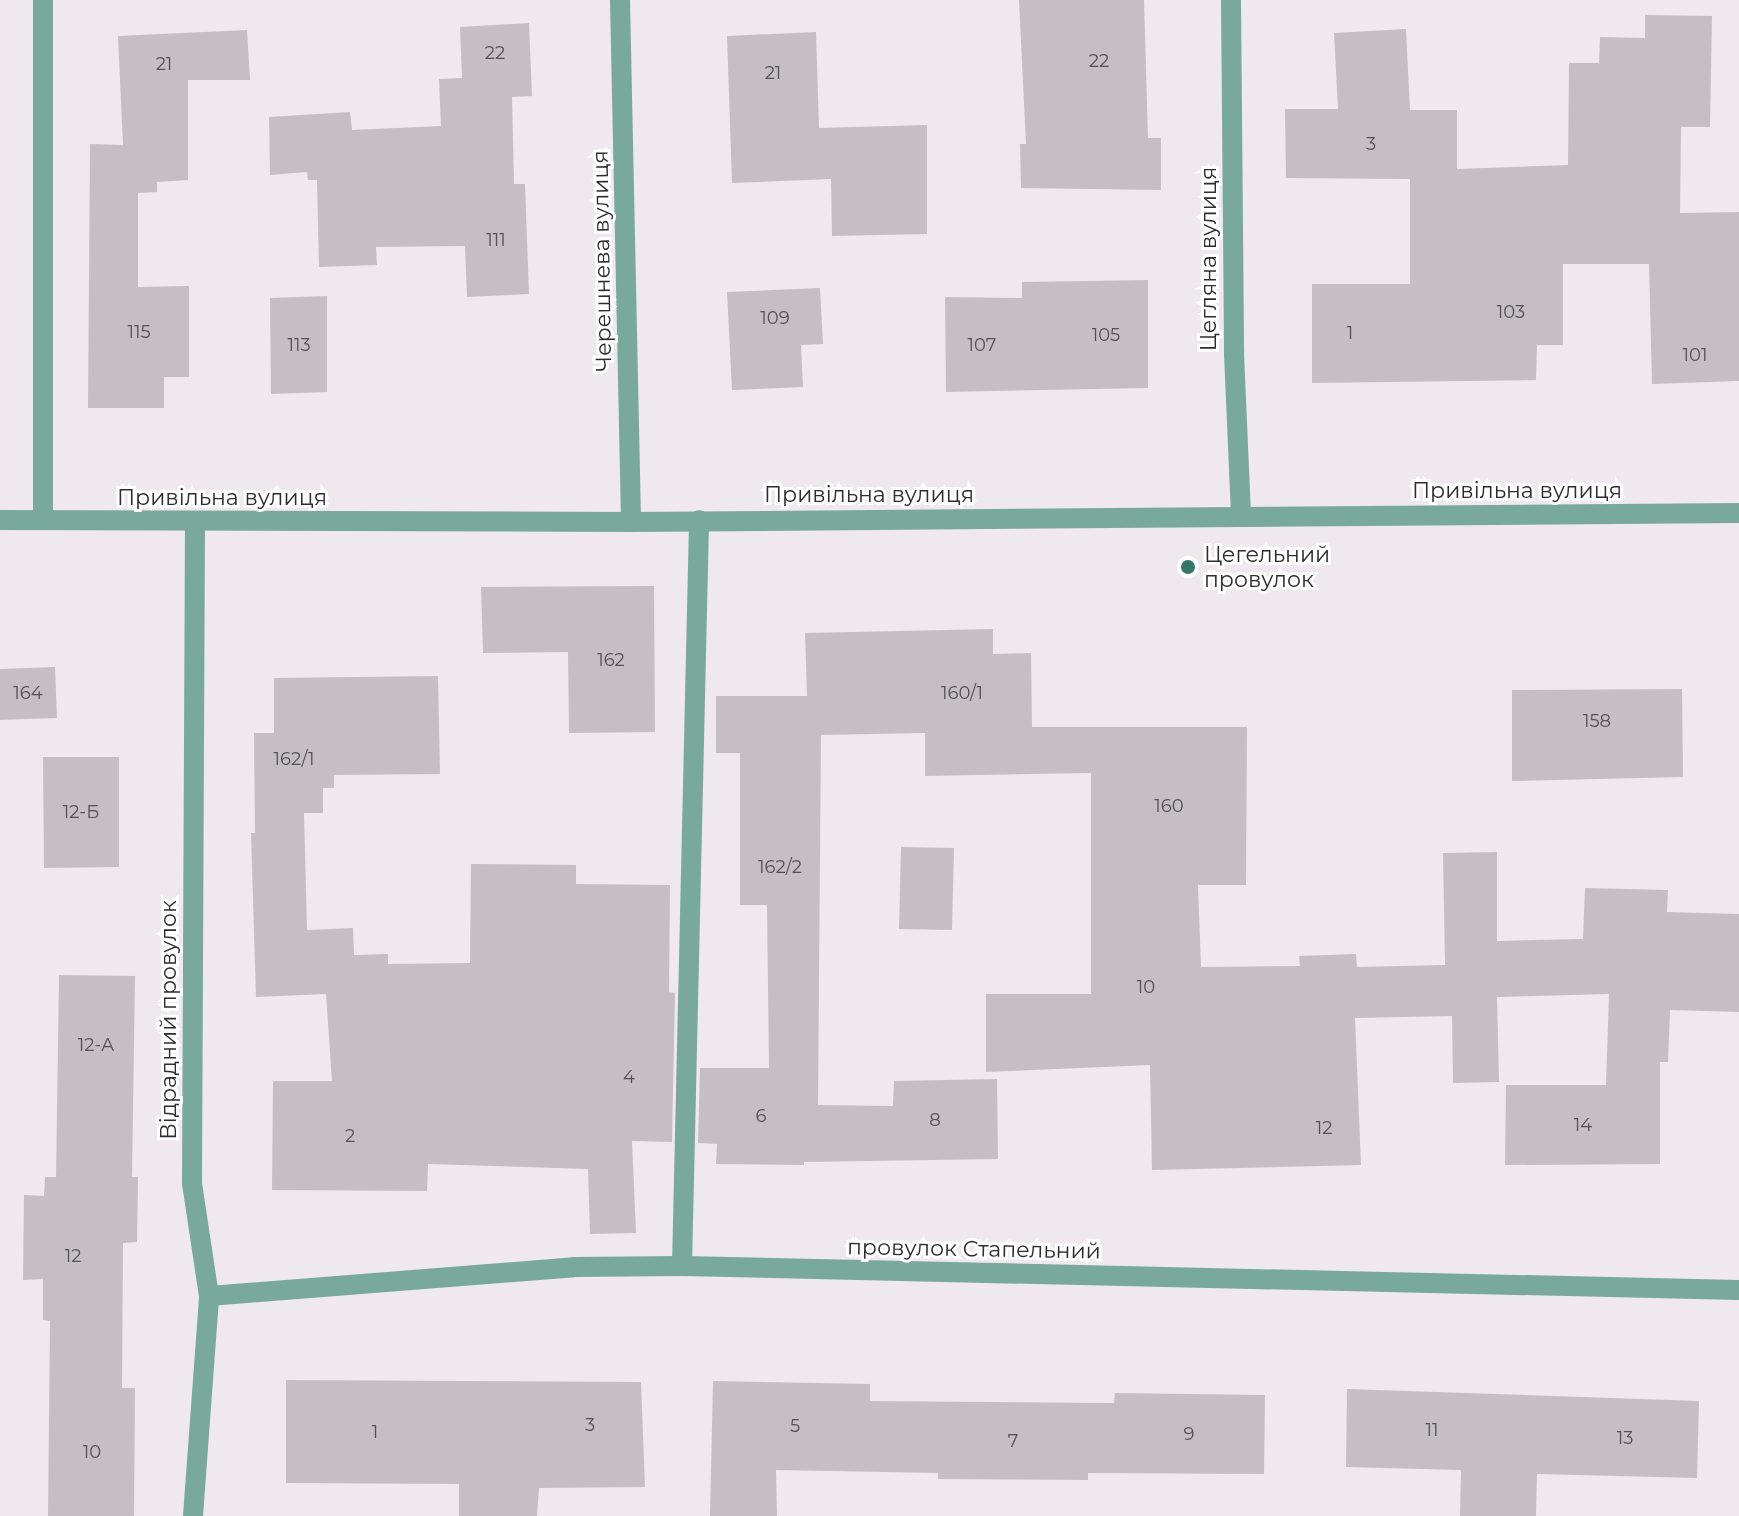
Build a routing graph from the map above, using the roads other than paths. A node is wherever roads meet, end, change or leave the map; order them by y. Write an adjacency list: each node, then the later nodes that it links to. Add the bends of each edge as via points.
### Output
1 (43, 0): 7 (street)
2 (620, 0): 9 (street, Черешнева вулиця)
3 (1231, 0): 5 (street, Цегляна вулиця)
4 (1739, 513): 5 (street, Привільна вулиця)
5 (1241, 517): 8 (street, Привільна вулиця)
6 (0, 520): 7 (street, Привільна вулиця)
7 (43, 520): 10 (street, Привільна вулиця)
8 (699, 520): 9 (street, Привільна вулиця); 11 (street)
9 (631, 522): 10 (street, Привільна вулиця)
10 (195, 523): 13 (street, Відрадний провулок, via 192,1183)
11 (682, 1266): 12 (street, провулок Стапельний); 13 (street, провулок Стапельний, via 574,1267)
12 (1739, 1290)
13 (209, 1296): 14 (street, Відрадний провулок)
14 (193, 1516)

